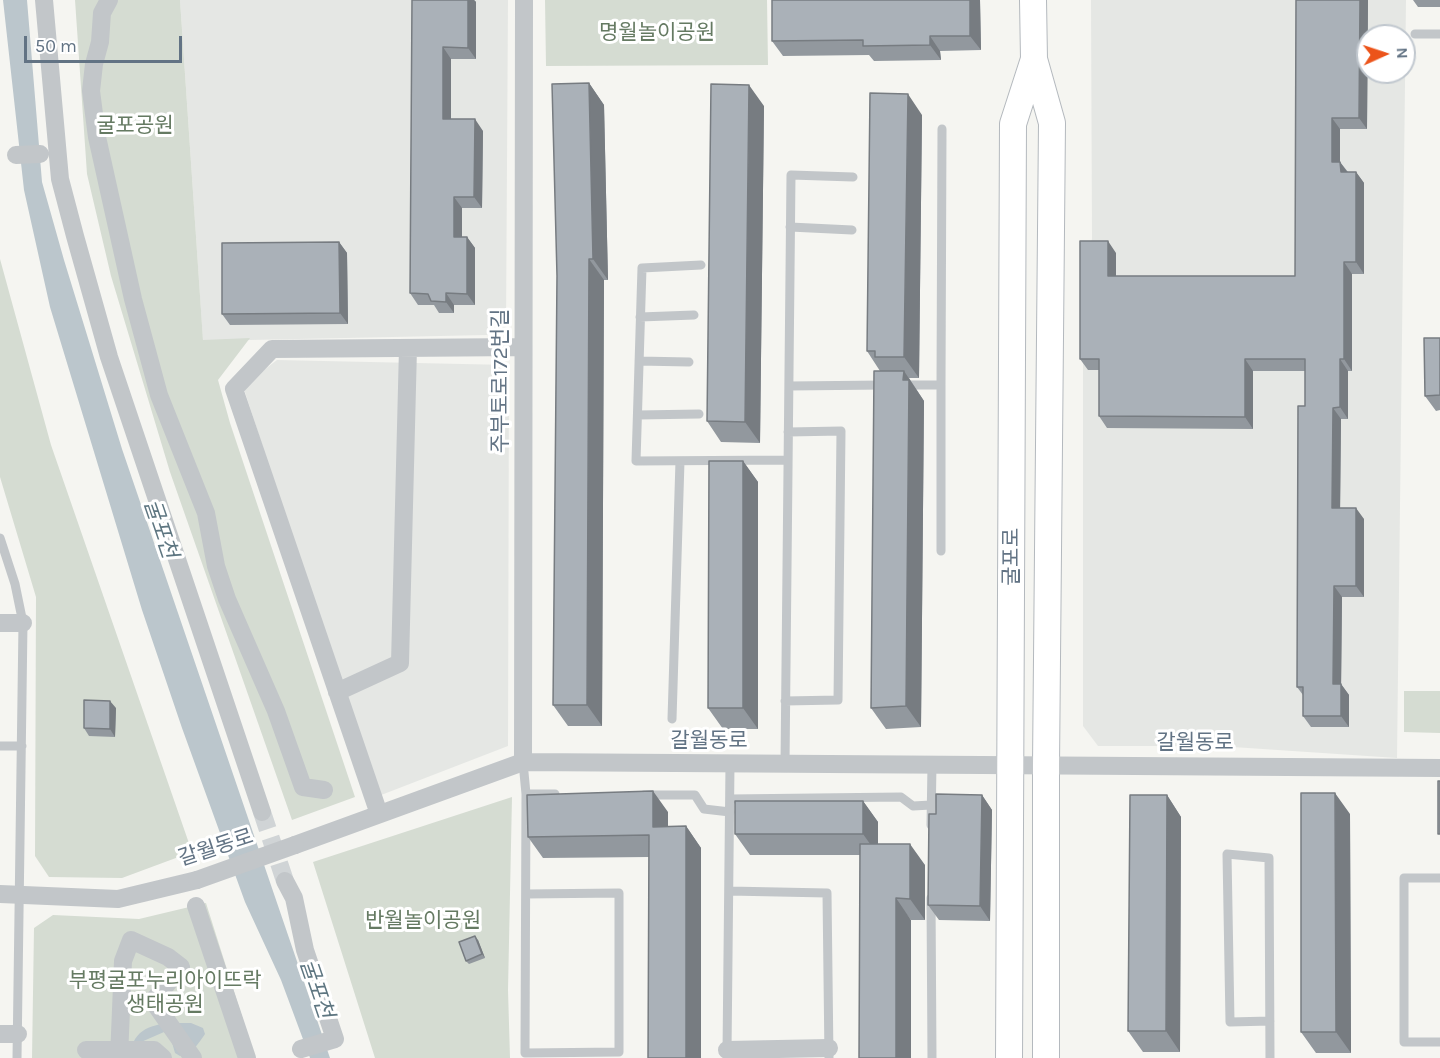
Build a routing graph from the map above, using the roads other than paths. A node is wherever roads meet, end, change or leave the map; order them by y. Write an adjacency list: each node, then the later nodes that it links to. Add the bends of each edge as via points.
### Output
1 (44, 0): 50 (street, via 60,179 75,236 109,357)
2 (109, 0): 44 (street, via 102,13 94,64 97,137 118,238 153,345 159,395 206,513 227,599 276,711 303,787)
3 (524, 0): 17 (street, 주부토로172번길)
4 (1033, 0): 7 (main road, 굴포로)
5 (1416, 34): 6 (lane)
6 (1440, 34)
7 (1034, 59): 41 (main road, 굴포로, via 1013,124); 42 (main road, 굴포로, via 1052,123)
8 (942, 129): 21 (lane)
9 (40, 154): 10 (street)
10 (16, 155)
11 (853, 177): 12 (lane, via 791,175)
12 (790, 227): 13 (lane); 22 (lane)
13 (852, 230)
14 (701, 265): 16 (lane, via 642,268)
15 (694, 315): 16 (lane)
16 (640, 317): 19 (lane)
17 (523, 347): 18 (street); 37 (street, 주부토로172번길)
18 (408, 348): 32 (street, via 400,663); 32 (street, via 272,348 234,388)
19 (639, 361): 20 (lane); 24 (lane)
20 (689, 362)
21 (941, 385): 22 (lane); 29 (lane)
22 (789, 386): 25 (lane)
23 (699, 414): 24 (lane)
24 (638, 415): 26 (lane, via 636,461)
25 (788, 432): 27 (lane); 33 (lane, via 841,431 841,454 838,699)
26 (680, 460): 27 (lane); 34 (lane)
27 (788, 460): 33 (lane)
28 (0, 538): 31 (lane)
29 (941, 551)
30 (0, 623): 31 (street)
31 (23, 623): 36 (lane)
32 (338, 692): 52 (street)
33 (785, 701): 39 (lane)
34 (672, 719)
35 (0, 746): 36 (lane)
36 (22, 746): 60 (lane)
37 (523, 762): 38 (street, 갈월동로); 45 (lane); 52 (street, 갈월동로)
38 (729, 764): 39 (street, 갈월동로); 48 (lane)
39 (785, 764): 40 (street, 갈월동로)
40 (932, 765): 41 (street, 갈월동로); 49 (lane)
41 (1011, 765): 42 (street, 갈월동로); 76 (main road, 굴포로)
42 (1046, 765): 43 (street, 갈월동로); 77 (main road, 굴포로)
43 (1440, 768)
44 (324, 790)
45 (526, 794): 46 (lane); 59 (lane)
46 (571, 794)
47 (628, 795): 51 (lane, via 695,795 704,809)
48 (730, 799): 49 (lane, via 901,797 913,806); 51 (lane)
49 (932, 805): 53 (lane)
50 (262, 812)
51 (730, 812): 57 (lane)
52 (379, 814): 60 (street, 갈월동로, bridge, via 197,880 118,899)
53 (932, 840)
54 (1440, 878): 64 (lane, via 1404,878 1404,1042)
55 (285, 882): 65 (street, via 294,898 305,950 335,1039)
56 (932, 886): 75 (lane)
57 (729, 891): 68 (lane, via 826,893); 69 (lane)
58 (0, 894): 60 (street, 갈월동로)
59 (526, 894): 70 (lane); 70 (lane, via 619,893 619,1052)
60 (21, 895): 63 (lane)
61 (196, 906): 74 (street)
62 (1270, 1022): 62 (lane, via 1269,858 1227,854 1230,1022); 78 (lane)
63 (9, 1034): 72 (lane)
64 (1440, 1042)
65 (301, 1049)
66 (86, 1050): 67 (street)
67 (128, 1052): 71 (street, via 123,961 131,940 181,967 153,1001); 73 (street, via 154,1050)
68 (829, 1053): 69 (street)
69 (727, 1054)
70 (525, 1055)
71 (192, 1056)
72 (17, 1058)
73 (163, 1058)
74 (247, 1058)
75 (932, 1058)
76 (1009, 1058)
77 (1046, 1058)
78 (1270, 1058)

